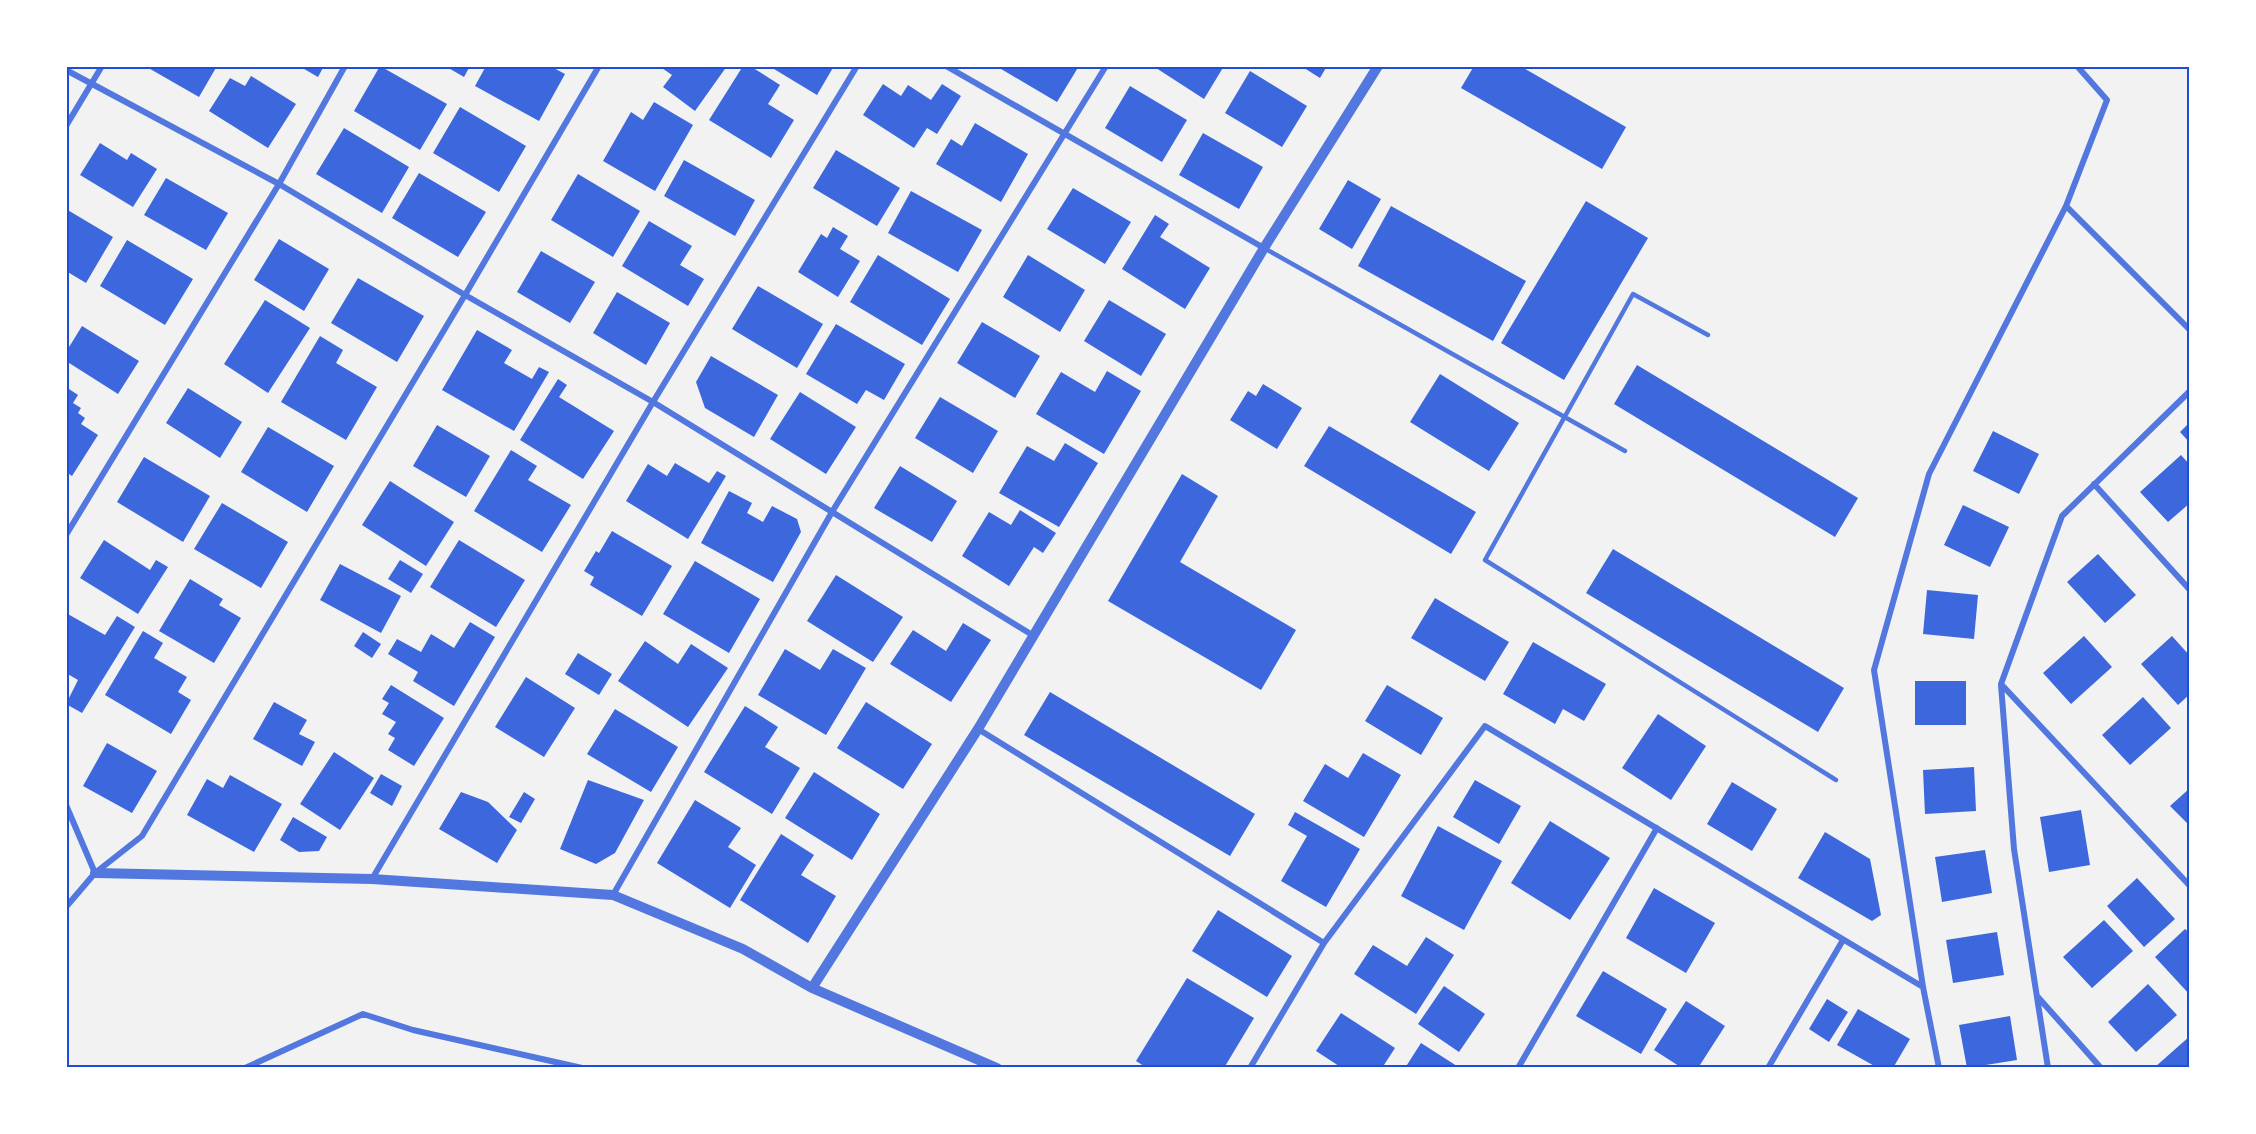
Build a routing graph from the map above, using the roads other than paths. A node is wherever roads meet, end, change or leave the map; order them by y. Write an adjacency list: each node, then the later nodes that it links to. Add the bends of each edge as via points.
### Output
1 (102, 66): 10 (street)
2 (345, 66): 13 (street)
3 (599, 66): 16 (street)
4 (857, 66): 20 (street)
5 (946, 66): 12 (street)
6 (1106, 66): 12 (street)
7 (1378, 66): 15 (street)
8 (2077, 66): 14 (street, via 2107,100)
9 (66, 70): 10 (street)
10 (91, 85): 11 (street); 13 (street)
11 (66, 126)
12 (1065, 134): 15 (street); 24 (street)
13 (279, 184): 16 (street); 25 (street)
14 (2066, 206): 17 (street); 40 (street, via 1929,474 1874,670)
15 (1264, 248): 21 (lane); 27 (street)
16 (465, 295): 20 (street); 33 (street, via 142,836)
17 (2190, 330)
18 (1708, 335): 21 (lane, via 1633,294)
19 (2190, 391): 23 (street)
20 (653, 402): 24 (street); 34 (street)
21 (1564, 417): 22 (lane); 30 (lane, via 1485,560)
22 (1624, 451)
23 (2094, 484): 26 (street); 28 (street, via 2062,516)
24 (832, 512): 27 (street); 36 (street)
25 (66, 535)
26 (2190, 590)
27 (1034, 636): 29 (street)
28 (2001, 684): 35 (street); 42 (street, via 2014,849)
29 (978, 729): 39 (street); 41 (street)
30 (1836, 780)
31 (66, 805): 33 (street)
32 (1657, 828): 38 (street); 39 (street, via 1485,726); 47 (street)
33 (95, 873): 34 (street); 37 (street)
34 (372, 879): 36 (street)
35 (2190, 886)
36 (613, 895): 41 (street, via 743,949)
37 (66, 906)
38 (1843, 940): 40 (street); 48 (street)
39 (1324, 943): 46 (street)
40 (1923, 987): 49 (street)
41 (812, 988): 45 (street)
42 (2036, 995): 50 (street); 51 (street)
43 (244, 1068): 44 (street, via 363,1014 413,1030)
44 (582, 1068)
45 (997, 1068)
46 (1250, 1068)
47 (1518, 1068)
48 (1768, 1068)
49 (1939, 1068)
50 (2048, 1068)
51 (2101, 1068)

